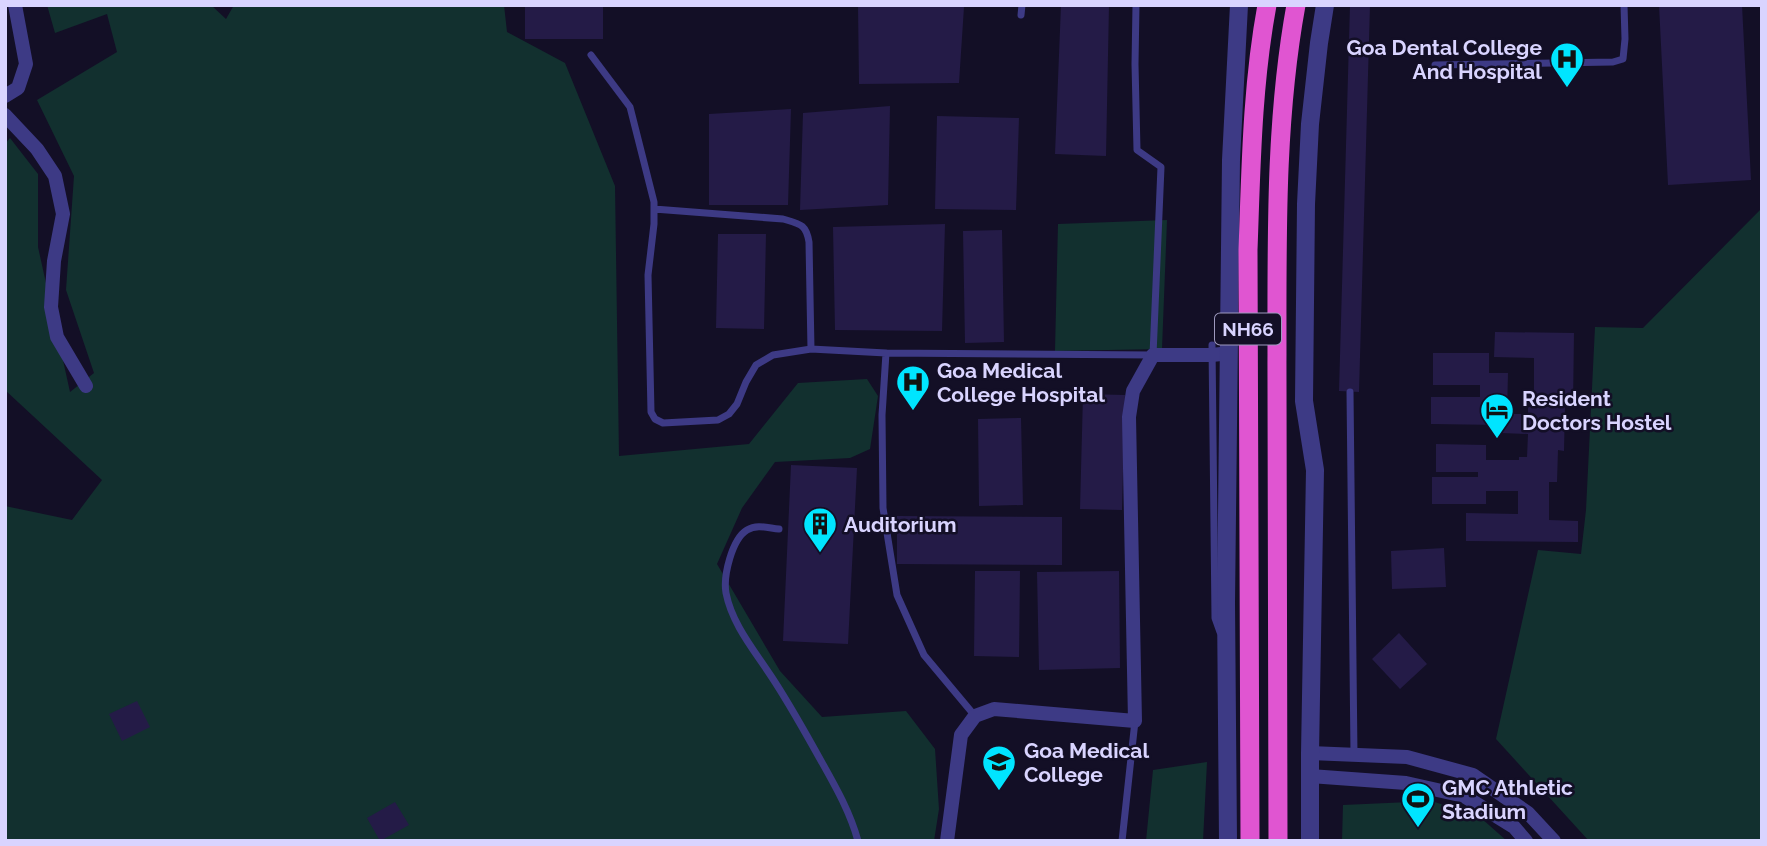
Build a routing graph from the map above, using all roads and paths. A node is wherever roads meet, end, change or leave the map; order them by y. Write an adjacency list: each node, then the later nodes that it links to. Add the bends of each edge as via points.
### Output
1 (15, 5): 12 (street, via 26,64 18,88)
2 (1022, 5): 9 (lane)
3 (1136, 5): 18 (lane, via 1137,150 1161,167)
4 (1239, 5): 16 (street)
5 (1267, 5): 31 (highway, NH66, via 1257,73 1248,250)
6 (1296, 5): 32 (highway, NH66, via 1279,148)
7 (1325, 5): 24 (street, via 1310,124 1306,204 1304,401 1315,470)
8 (1624, 5): 11 (lane, via 1623,58 1613,62)
9 (1021, 15)
10 (591, 55): 14 (lane, via 630,107)
11 (1435, 65)
12 (5, 96)
13 (5, 115): 19 (street, via 55,176 63,214 51,307 57,337)
14 (654, 209): 15 (lane, via 783,219 807,231); 15 (lane, via 648,275 651,412 655,419 663,423 718,419 737,404 756,365 773,355)
15 (811, 349): 17 (lane)
16 (1218, 351): 18 (street); 30 (street)
17 (886, 353): 18 (lane); 22 (lane, via 883,508 897,596 924,655)
18 (1153, 355): 23 (street, via 1133,391 1129,417)
19 (86, 386)
20 (1350, 391): 25 (lane)
21 (779, 529): 27 (lane, via 746,530 735,543 725,590 735,620 834,784)
22 (975, 716): 23 (street, via 994,709); 28 (street, via 961,735)
23 (1135, 721): 29 (lane)
24 (1310, 753): 25 (street); 26 (street)
25 (1354, 754): 35 (street, via 1407,757 1473,775 1528,813)
26 (1310, 776): 33 (street); 34 (street, via 1406,783 1464,796 1514,827)
27 (858, 841)
28 (947, 841)
29 (1122, 841)
30 (1228, 841)
31 (1250, 841)
32 (1278, 841)
33 (1310, 841)
34 (1526, 841)
35 (1554, 841)

